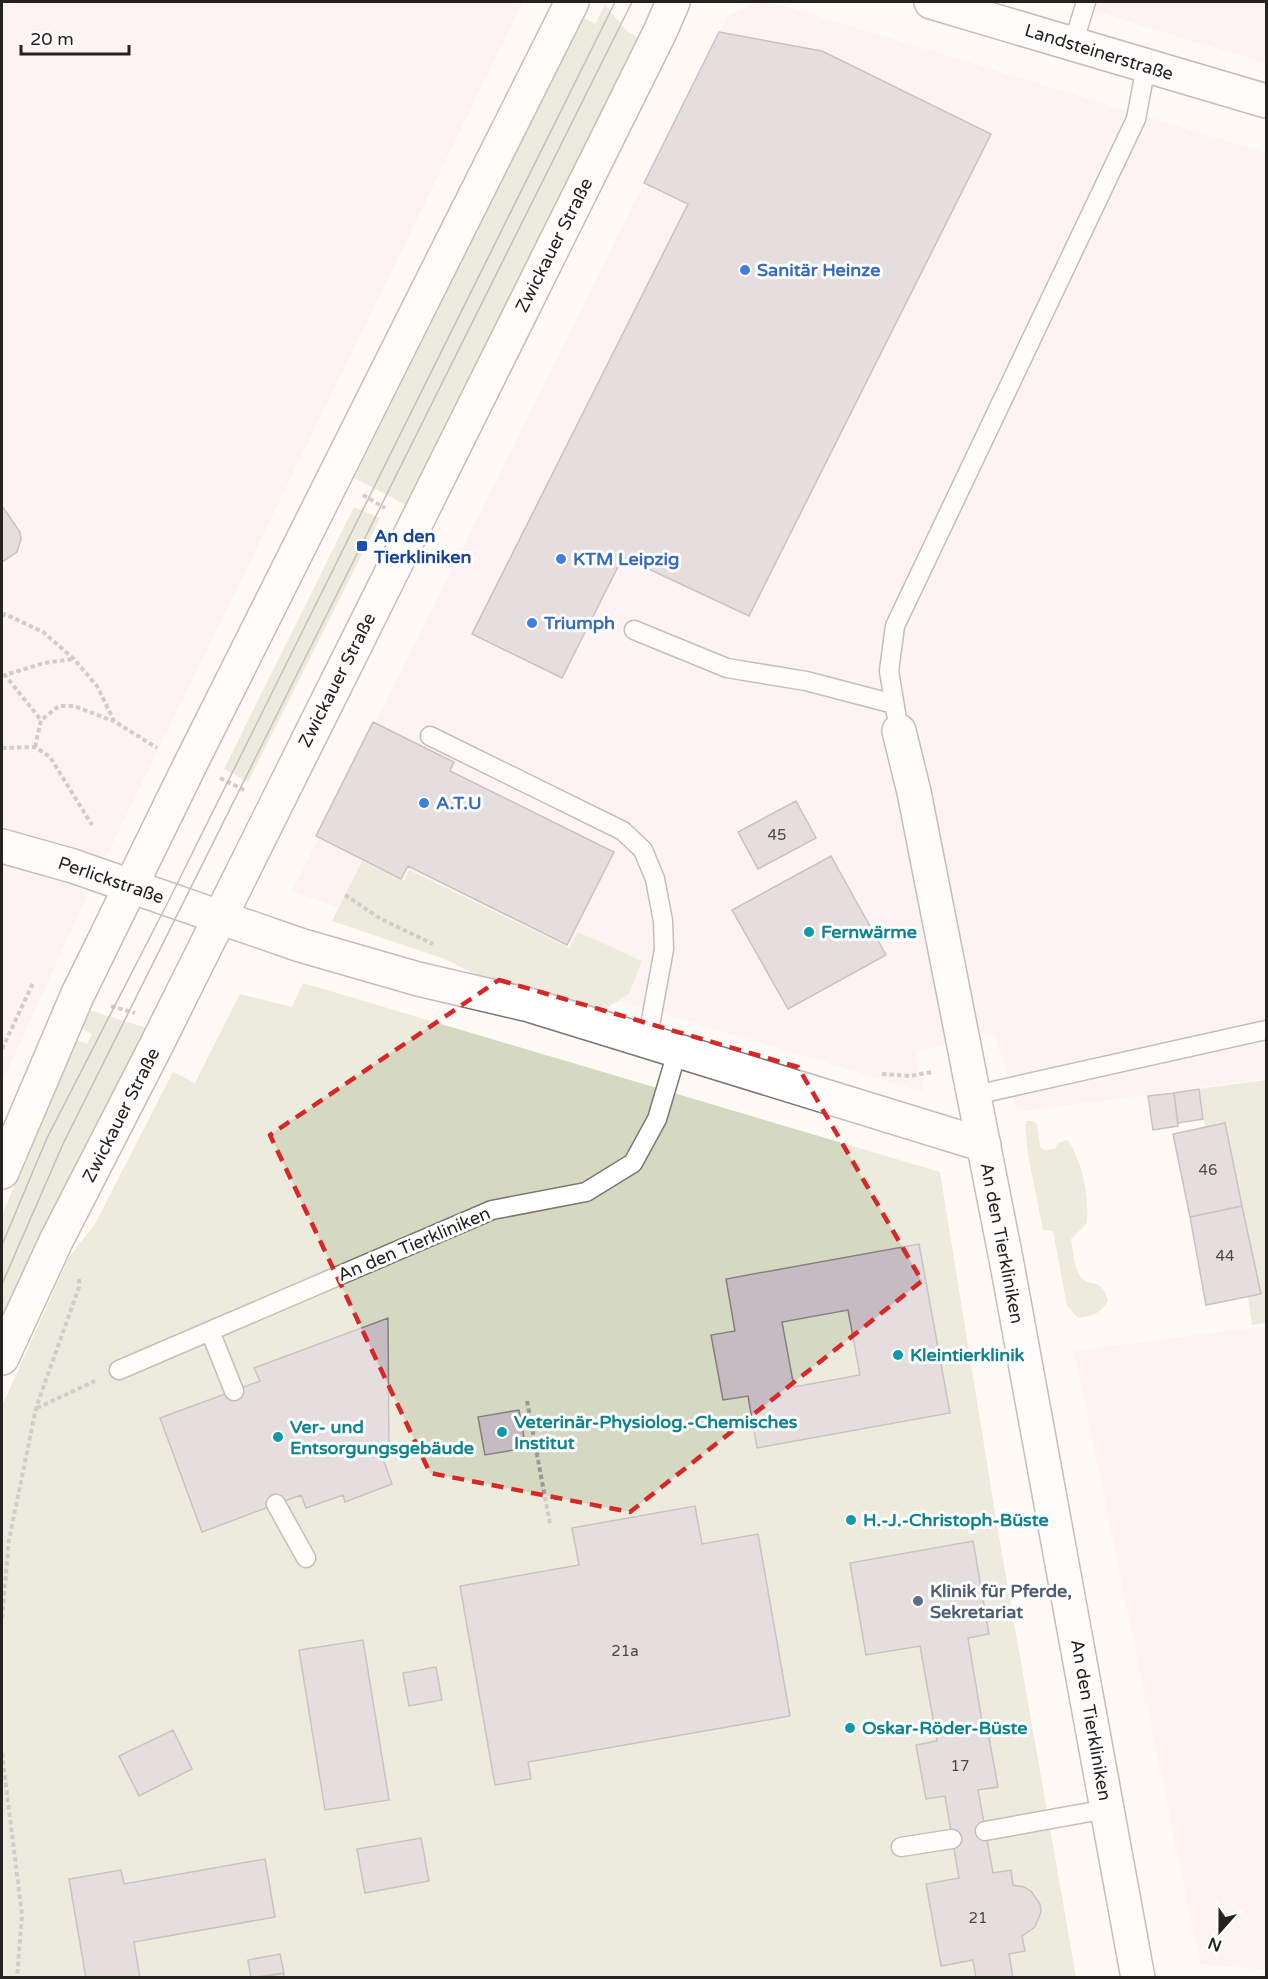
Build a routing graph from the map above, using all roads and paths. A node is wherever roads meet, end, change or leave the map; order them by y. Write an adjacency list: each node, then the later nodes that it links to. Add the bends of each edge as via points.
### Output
1 (573, 2): 8 (main road)
2 (673, 2): 9 (main road, Zwickauer Straße)
3 (931, 2): 5 (main road, Landsteinerstraße)
4 (1086, 2): 5 (lane)
5 (1073, 44): 6 (main road, Landsteinerstraße)
6 (1146, 66): 7 (main road, Landsteinerstraße); 14 (lane, via 1136,119 895,626 889,671)
7 (1266, 102)
8 (334, 480): 9 (path); 25 (main road)
9 (415, 523): 26 (main road, Zwickauer Straße)
10 (2, 616): 12 (path, via 43,632)
11 (634, 630): 14 (lane, via 727,668 806,681)
12 (74, 659): 13 (path); 16 (path, via 97,686)
13 (3, 675): 15 (path)
14 (896, 718): 33 (main road, An den Tierkliniken)
15 (41, 720): 16 (path, via 59,706 74,706); 18 (path)
16 (114, 721): 20 (path)
17 (430, 736): 31 (lane, via 623,831 643,850 655,879 663,921)
18 (35, 747): 19 (path); 23 (path, via 50,757)
19 (2, 748)
20 (157, 748)
21 (212, 774): 22 (path)
22 (250, 793)
23 (92, 825)
24 (2, 846): 25 (main road, Perlickstraße)
25 (131, 886): 26 (main road, Perlickstraße); 35 (main road, via 77,996)
26 (219, 918): 31 (main road, An den Tierkliniken, via 300,945 529,1005); 38 (main road, Zwickauer Straße, via 56,1241)
27 (33, 983): 32 (path)
28 (106, 1004): 29 (path)
29 (140, 1014)
30 (1266, 1030): 33 (lane)
31 (662, 1047): 34 (main road, An den Tierkliniken); 37 (lane, An den Tierkliniken, via 657,1119 633,1163 586,1192 492,1209)
32 (2, 1049)
33 (975, 1095): 34 (main road, An den Tierkliniken)
34 (984, 1145): 48 (main road, An den Tierkliniken)
35 (2, 1172)
36 (79, 1287): 42 (path)
37 (210, 1331): 39 (lane, An den Tierkliniken); 40 (lane)
38 (2, 1358)
39 (119, 1370): 42 (path)
40 (234, 1390)
41 (527, 1401): 44 (path)
42 (36, 1408): 46 (path, via 9,1540)
43 (276, 1504): 45 (lane)
44 (550, 1524)
45 (306, 1558)
46 (2, 1618)
47 (2, 1753): 53 (path, via 22,1915)
48 (1107, 1809): 49 (lane); 52 (main road, An den Tierkliniken)
49 (985, 1832)
50 (952, 1839): 51 (lane)
51 (901, 1847)
52 (1132, 1976)
53 (17, 1977)

